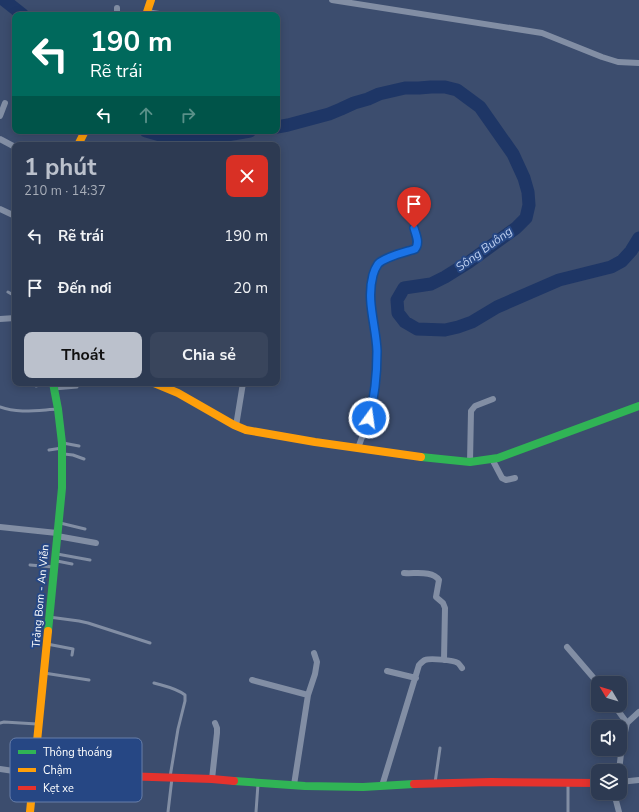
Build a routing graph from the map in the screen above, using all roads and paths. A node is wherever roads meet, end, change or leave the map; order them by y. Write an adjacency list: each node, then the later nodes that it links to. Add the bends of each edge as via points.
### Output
1 (151, 0): 5 (street)
2 (332, 0): 6 (street, via 542,33 602,57)
3 (117, 8): 4 (street)
4 (117, 12)
5 (147, 12)
6 (639, 64)
7 (5, 103): 8 (street)
8 (0, 116)
9 (0, 139): 10 (street)
10 (12, 145)
11 (410, 208): 29 (street, via 417,246 379,263 370,286 376,344 376,382 369,418)
12 (0, 209): 13 (street)
13 (12, 215)
14 (8, 292): 15 (lane)
15 (12, 294)
16 (12, 318): 17 (street)
17 (0, 319)
18 (54, 386): 21 (lane); 25 (street, Trảng Bom - An Viễn)
19 (164, 386): 26 (street)
20 (243, 386): 26 (street)
21 (77, 387)
22 (493, 399): 33 (street, via 475,406 471,411)
23 (639, 406): 32 (street)
24 (0, 407): 25 (lane, via 22,411)
25 (58, 409): 28 (street, Trảng Bom - An Viễn)
26 (236, 426): 29 (street, via 269,435)
27 (79, 446): 28 (lane)
28 (62, 448): 30 (lane); 31 (lane); 35 (street, Trảng Bom - An Viễn, via 62,488)
29 (358, 448): 33 (street)
30 (49, 450)
31 (84, 459)
32 (492, 459): 33 (street); 34 (street, via 502,478)
33 (470, 462)
34 (515, 478)
35 (58, 523): 37 (lane); 38 (street, Trảng Bom - An Viễn)
36 (0, 527): 38 (street)
37 (85, 529)
38 (57, 534): 39 (street); 40 (street, Trảng Bom - An Viễn)
39 (96, 543)
40 (55, 560): 41 (lane); 42 (lane); 43 (lane); 45 (street, Trảng Bom - An Viễn)
41 (90, 560)
42 (72, 564)
43 (30, 565)
44 (404, 573): 51 (street, via 433,575 439,580 436,596 445,608)
45 (49, 617): 46 (lane, via 88,623); 47 (street, Trảng Bom - An Viễn)
46 (150, 643)
47 (47, 644): 50 (lane, via 73,647); 54 (street, Trảng Bom - An Viễn)
48 (567, 647): 55 (street)
49 (314, 653): 60 (street, via 317,662)
50 (72, 655)
51 (444, 660): 52 (street, via 454,661); 56 (street, via 425,660 420,664)
52 (462, 668)
53 (387, 671): 56 (street)
54 (44, 673): 57 (lane); 65 (street, Trảng Bom - An Viễn)
55 (592, 676)
56 (416, 678): 80 (street)
57 (89, 680)
58 (252, 680): 60 (street)
59 (154, 683): 71 (lane, via 173,688 185,695)
60 (308, 695): 79 (street)
61 (639, 712): 64 (street)
62 (0, 723): 65 (lane)
63 (215, 723): 72 (street, via 217,733)
64 (627, 723)
65 (39, 724): 66 (street, Trảng Bom - An Viễn)
66 (38, 738)
67 (440, 748): 76 (lane)
68 (0, 769): 69 (street)
69 (10, 771)
70 (142, 777): 71 (street)
71 (170, 778): 72 (street); 84 (lane)
72 (212, 779): 75 (street)
73 (639, 780): 74 (street)
74 (627, 781)
75 (258, 782): 79 (street); 85 (lane)
76 (435, 783): 77 (street); 80 (street)
77 (568, 783): 78 (street); 86 (lane)
78 (591, 783)
79 (294, 785): 80 (street)
80 (382, 786)
81 (616, 800): 87 (street)
82 (31, 802): 83 (street, Trảng Bom - An Viễn)
83 (30, 812)
84 (168, 812)
85 (256, 812)
86 (568, 812)
87 (619, 812)

